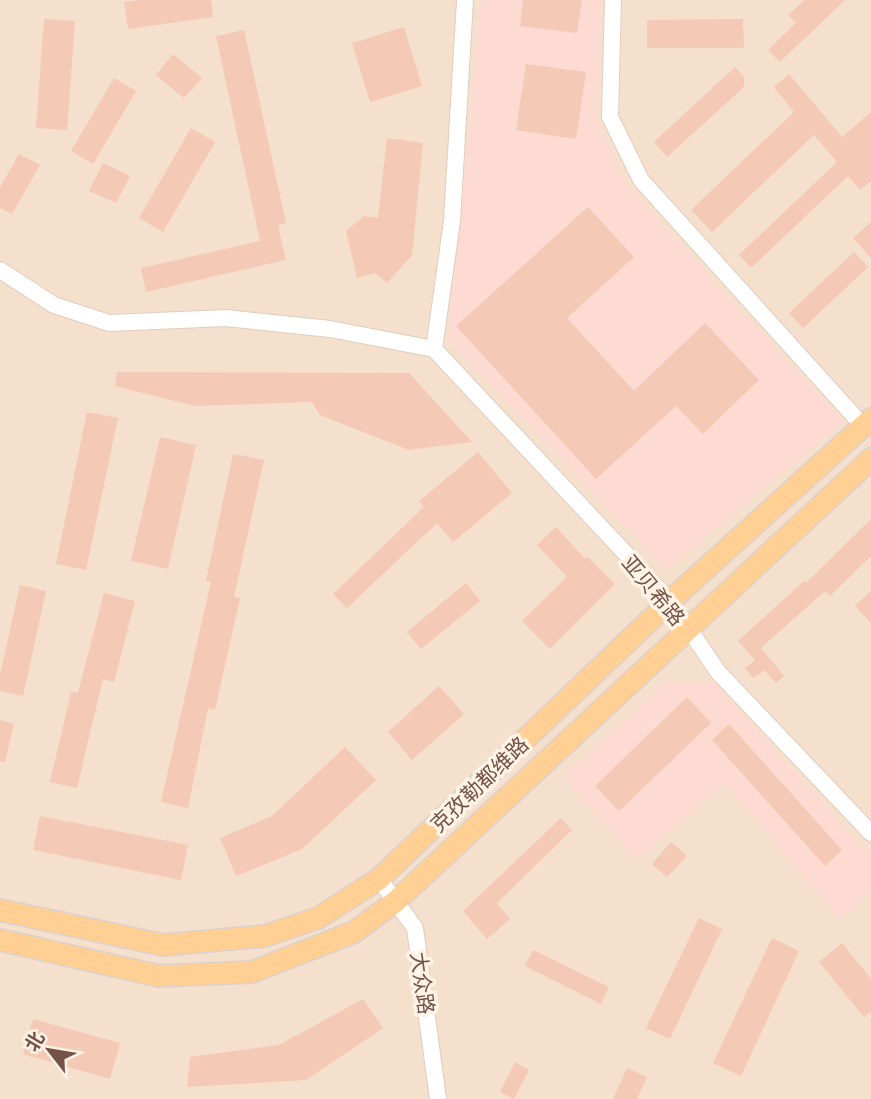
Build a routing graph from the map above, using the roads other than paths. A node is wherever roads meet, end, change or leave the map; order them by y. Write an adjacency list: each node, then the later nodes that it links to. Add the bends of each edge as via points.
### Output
1 (465, 0): 4 (street, via 452,221)
2 (613, 0): 5 (street, via 610,117 641,180)
3 (0, 270): 4 (street, via 54,306 109,323 226,318 330,329)
4 (434, 349): 7 (street, 亚贝希路)
5 (867, 423): 7 (main road, 克孜勒都维路)
6 (871, 459): 8 (main road, 克孜勒都维路)
7 (670, 601): 8 (street, 亚贝希路); 10 (main road, 克孜勒都维路)
8 (687, 629): 9 (street, 亚贝希路, via 718,672); 11 (main road, 克孜勒都维路)
9 (871, 833)
10 (379, 879): 11 (street, 大众路); 12 (main road, 克孜勒都维路, via 317,918 265,936 163,945)
11 (395, 902): 13 (main road, 克孜勒都维路, via 355,932 251,972 159,976); 14 (street, 大众路, via 415,928)
12 (0, 910)
13 (0, 940)
14 (438, 1099)

